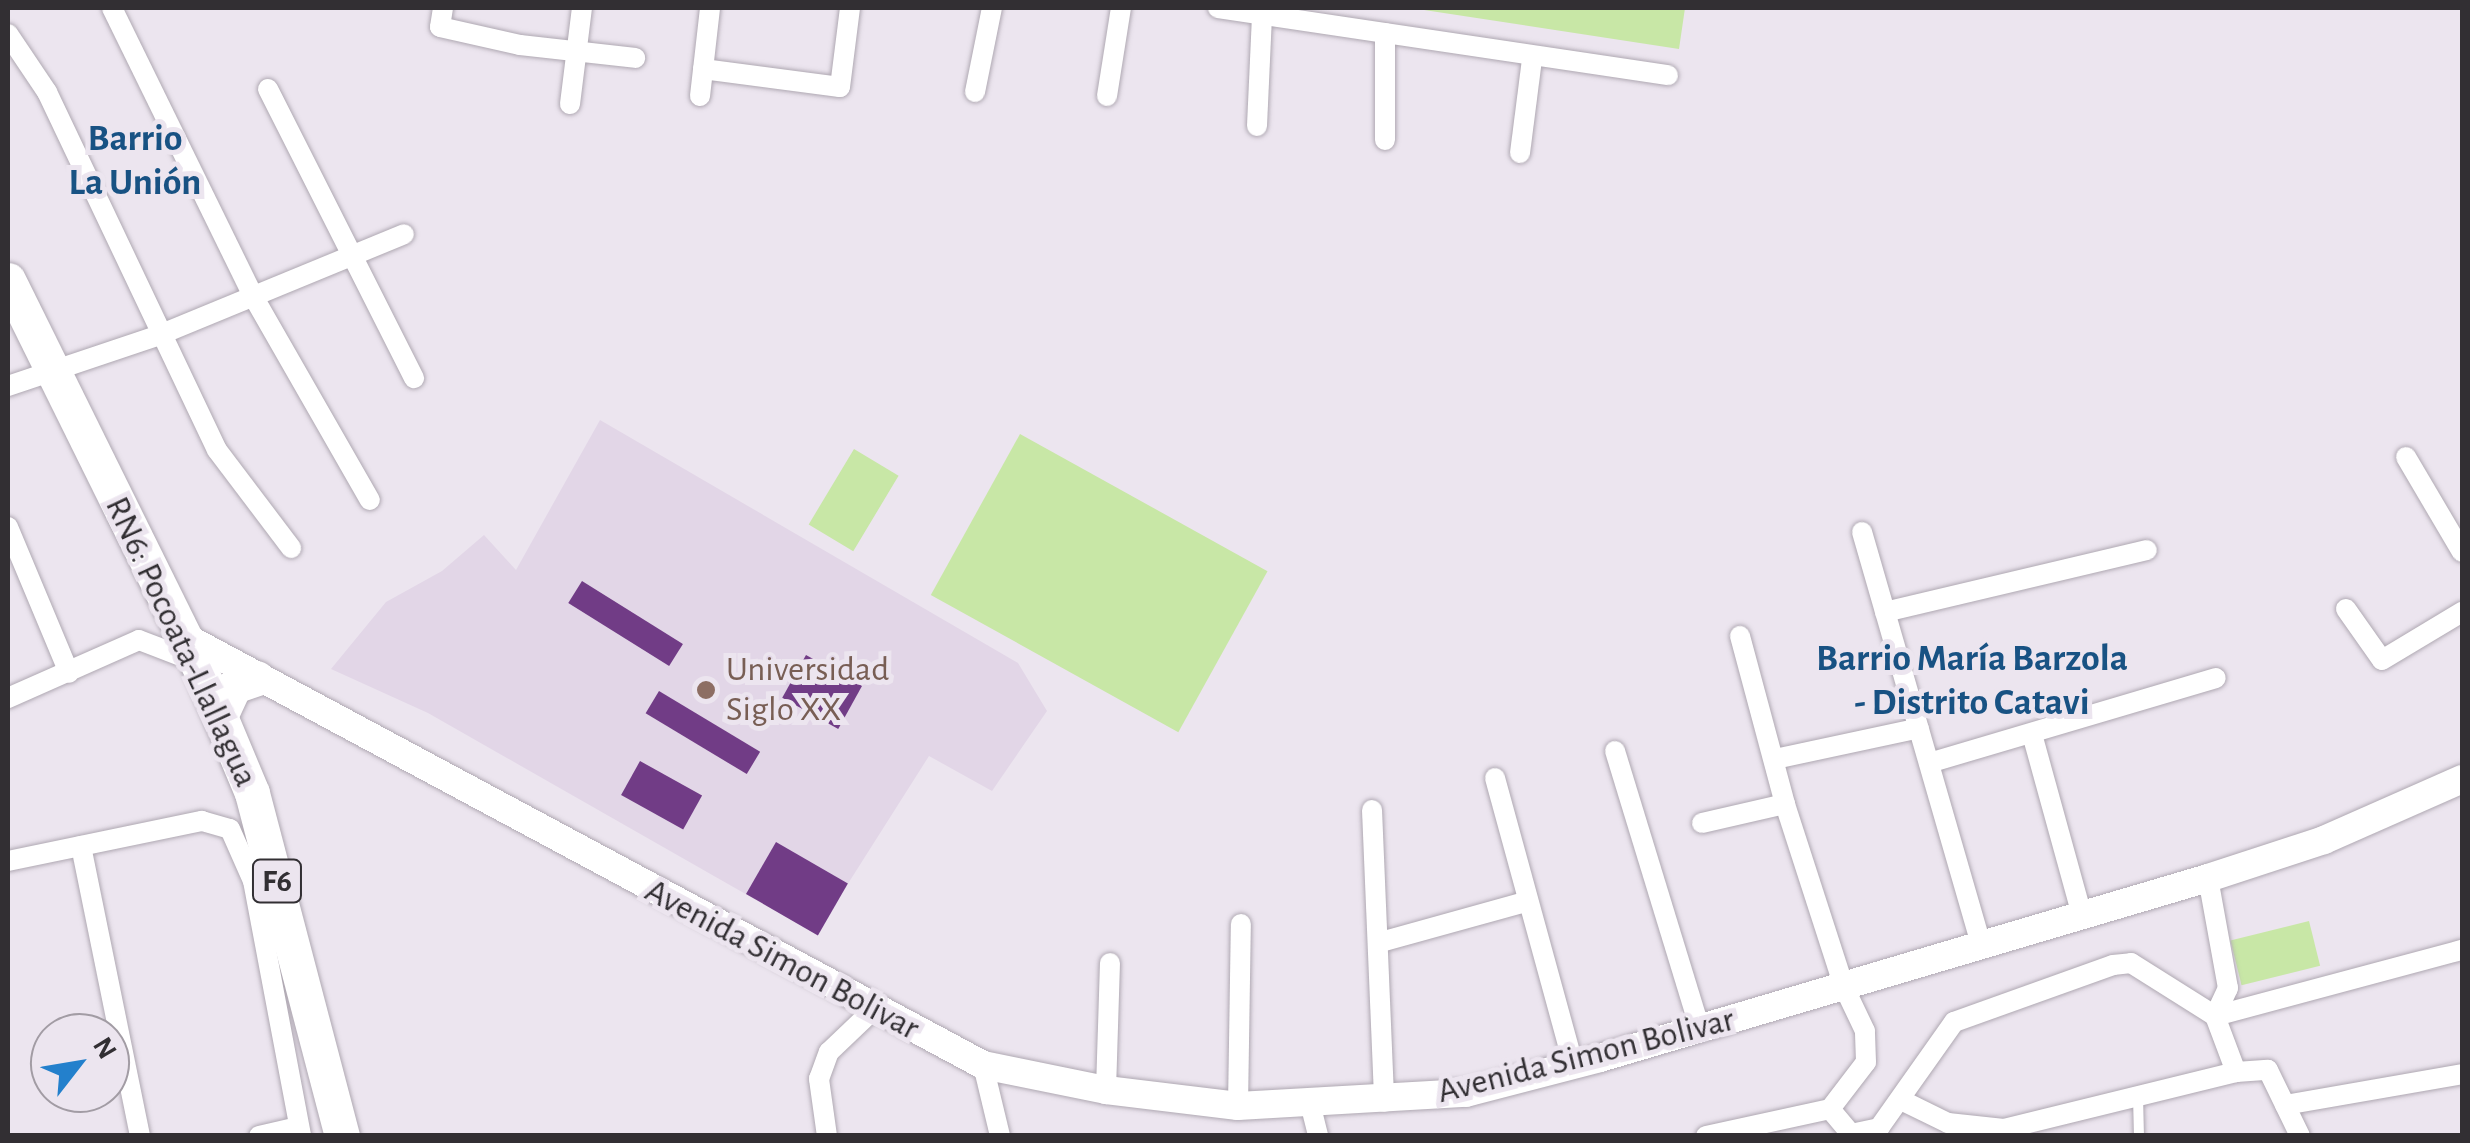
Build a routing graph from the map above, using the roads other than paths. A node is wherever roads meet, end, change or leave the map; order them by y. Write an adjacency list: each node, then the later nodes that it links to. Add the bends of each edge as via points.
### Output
1 (112, 8): 28 (street)
2 (443, 8): 12 (street, via 440,27)
3 (582, 8): 12 (street)
4 (710, 8): 15 (street)
5 (850, 8): 15 (street, via 840,87)
6 (992, 8): 18 (street)
7 (1121, 8): 20 (street)
8 (1218, 8): 9 (street)
9 (1262, 14): 11 (street); 22 (street)
10 (8, 34): 29 (street, via 46,92)
11 (1385, 34): 14 (street); 23 (street)
12 (576, 54): 13 (street); 21 (street)
13 (635, 58)
14 (1532, 60): 16 (street); 24 (street)
15 (703, 69): 19 (street)
16 (1668, 75)
17 (268, 89): 26 (street)
18 (976, 92)
19 (700, 96)
20 (1107, 96)
21 (570, 104)
22 (1257, 126)
23 (1385, 140)
24 (1520, 152)
25 (404, 234): 26 (street)
26 (352, 256): 28 (street); 31 (street)
27 (8, 280): 30 (highway, RN6: Pocoata-Llallagua / F6)
28 (253, 296): 29 (street); 34 (street)
29 (157, 336): 30 (street); 37 (street, via 217,450)
30 (52, 370): 32 (street); 44 (highway, RN6: Pocoata-Llallagua / F6)
31 (414, 378)
32 (8, 386)
33 (2406, 457): 39 (street)
34 (370, 500)
35 (8, 527): 45 (street)
36 (1862, 532): 41 (street)
37 (291, 548)
38 (2147, 550): 41 (street)
39 (2462, 552)
40 (2346, 610): 42 (street, via 2382,660)
41 (1885, 612): 50 (street)
42 (2462, 612)
43 (1740, 636): 53 (street)
44 (190, 649): 45 (street, via 139,640); 46 (main road, Avenida Simon Bolivar); 49 (highway, RN6: Pocoata-Llallagua / F6)
45 (69, 673): 48 (street)
46 (257, 678): 49 (highway, via 234,686); 71 (main road, Avenida Simon Bolivar)
47 (2216, 678): 51 (street)
48 (8, 698)
49 (220, 714): 90 (highway, RN6: Pocoata-Llallagua / F6, via 252,793)
50 (1918, 728): 53 (street); 54 (street)
51 (2032, 734): 54 (street); 64 (street)
52 (1615, 751): 73 (street)
53 (1774, 758): 57 (street)
54 (1929, 763): 67 (street)
55 (1495, 778): 63 (street)
56 (2462, 780): 62 (main road, Avenida Simon Bolivar, via 2324,840)
57 (1785, 804): 59 (street); 70 (street)
58 (1372, 810): 66 (street)
59 (1702, 823)
60 (81, 846): 61 (street); 87 (street, via 202,822 230,829 253,881); 88 (street)
61 (8, 861)
62 (2208, 878): 64 (main road, Avenida Simon Bolivar); 72 (street, via 2228,988)
63 (1525, 902): 66 (street); 74 (street)
64 (2082, 915): 67 (main road, Avenida Simon Bolivar)
65 (1241, 924): 83 (street)
66 (1381, 942): 81 (street)
67 (1981, 944): 70 (main road, Avenida Simon Bolivar)
68 (2462, 950): 72 (street)
69 (1110, 962): 78 (street)
70 (1844, 988): 73 (main road, Avenida Simon Bolivar); 85 (street, via 1865,1031 1866,1062)
71 (874, 1009): 75 (main road, Avenida Simon Bolivar); 91 (street, via 829,1052 819,1080)
72 (2216, 1016): 76 (street); 80 (street, via 2131,963 2113,965 1954,1022)
73 (1700, 1029): 74 (main road, Avenida Simon Bolivar)
74 (1573, 1064): 81 (main road, Avenida Simon Bolivar, via 1466,1093)
75 (983, 1065): 78 (main road, Avenida Simon Bolivar); 92 (street)
76 (2236, 1072): 79 (street); 82 (street, via 2268,1070)
77 (2462, 1074): 82 (street)
78 (1106, 1090): 83 (main road, Avenida Simon Bolivar)
79 (2138, 1095): 86 (street); 95 (lane)
80 (1900, 1100): 85 (street, via 1878,1128 1851,1134); 86 (street, via 1968,1128)
81 (1384, 1102): 84 (main road, Avenida Simon Bolivar)
82 (2286, 1105): 96 (street)
83 (1238, 1106): 84 (main road, Avenida Simon Bolivar)
84 (1311, 1107): 93 (street)
85 (1830, 1109): 94 (street)
86 (2043, 1128)
87 (300, 1131): 89 (street)
88 (140, 1136)
89 (259, 1136)
90 (342, 1136)
91 (828, 1136)
92 (1000, 1136)
93 (1318, 1136)
94 (1706, 1136)
95 (2139, 1136)
96 (2300, 1136)

